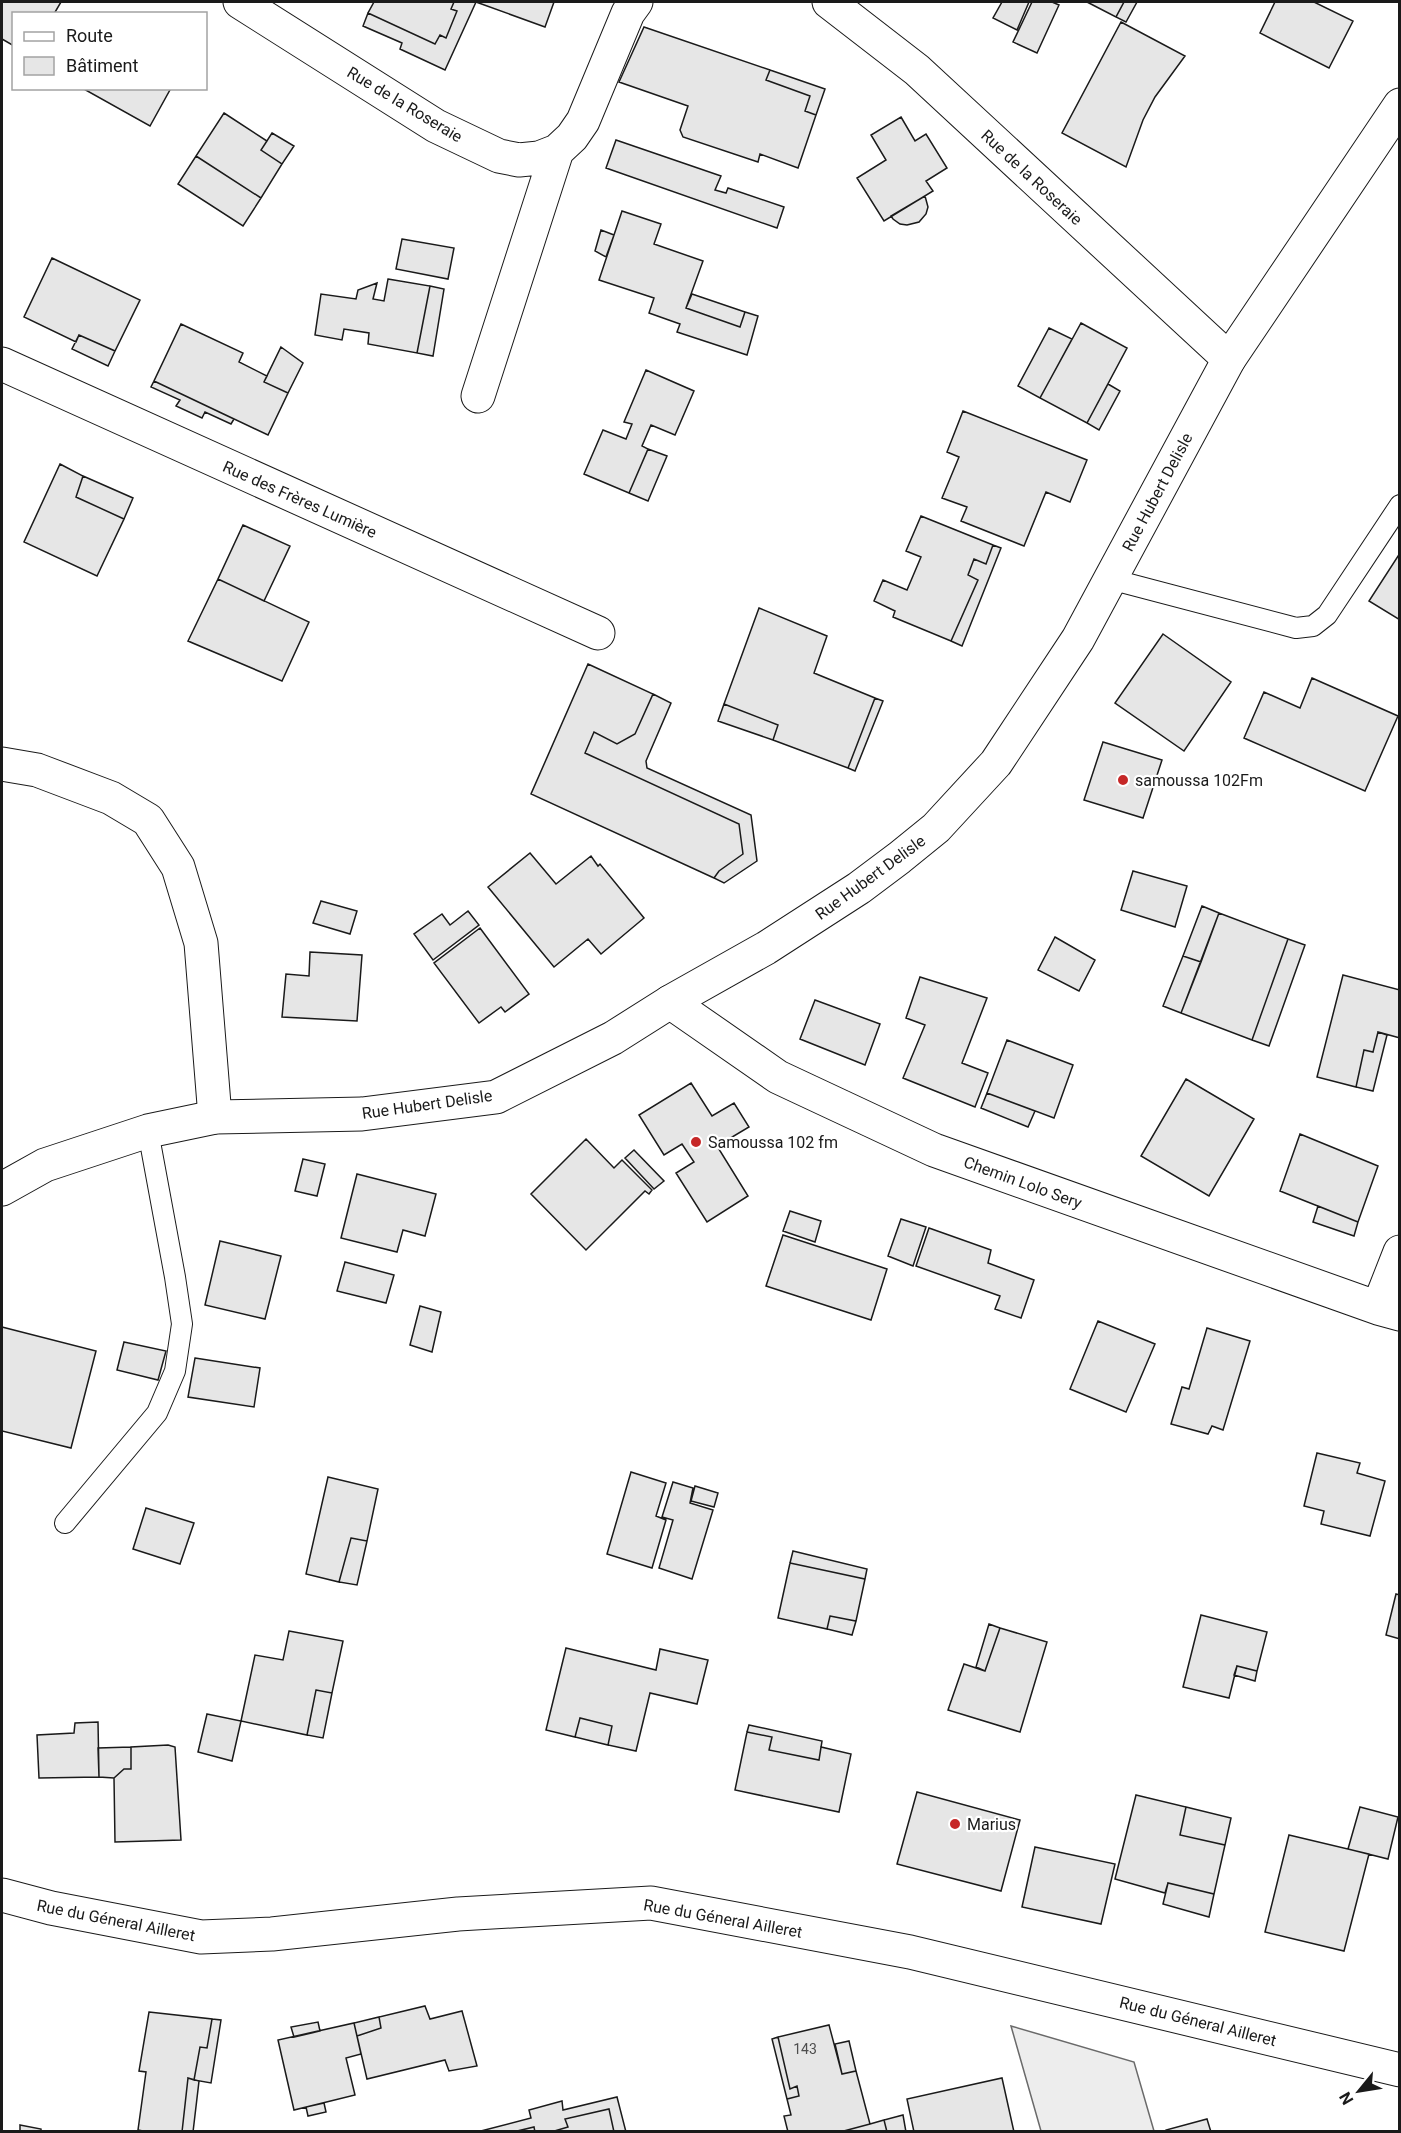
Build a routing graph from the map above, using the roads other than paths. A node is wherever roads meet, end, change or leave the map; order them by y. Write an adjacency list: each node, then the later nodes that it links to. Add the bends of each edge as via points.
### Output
1 (240, 2): 5 (street, Rue de la Roseraie, via 436,126 500,156 519,160)
2 (636, 2): 5 (street, via 583,120)
3 (829, 2): 6 (street, Rue de la Roseraie, via 917,70)
4 (1400, 105): 6 (street, Rue Hubert Delisle)
5 (557, 151): 8 (street)
6 (1229, 359): 10 (street, Rue Hubert Delisle)
7 (2, 364): 11 (street, Rue des Frères Lumière)
8 (477, 396)
9 (1400, 505): 10 (lane, via 1327,615 1314,626 1296,628)
10 (1110, 579): 13 (street, Rue Hubert Delisle, via 1078,639 996,763 936,828 850,894 766,948)
11 (598, 633)
12 (2, 764): 14 (street, via 37,770 111,798 148,820 178,867 201,943)
13 (670, 1002): 14 (street, Rue Hubert Delisle, via 614,1038 495,1097 362,1114); 18 (street, Chemin Lolo Sery, via 778,1077 934,1150)
14 (215, 1118): 15 (street, Rue Hubert Delisle)
15 (148, 1131): 16 (street, Rue Hubert Delisle, via 45,1165); 19 (lane, via 182,1324 175,1371 157,1413)
16 (2, 1189)
17 (1400, 1252): 18 (street)
18 (1389, 1311)
19 (65, 1523)
20 (2, 1895): 21 (street, Rue du Géneral Ailleret, via 201,1937 272,1934 458,1914 651,1903 910,1952)
21 (1400, 2070)

